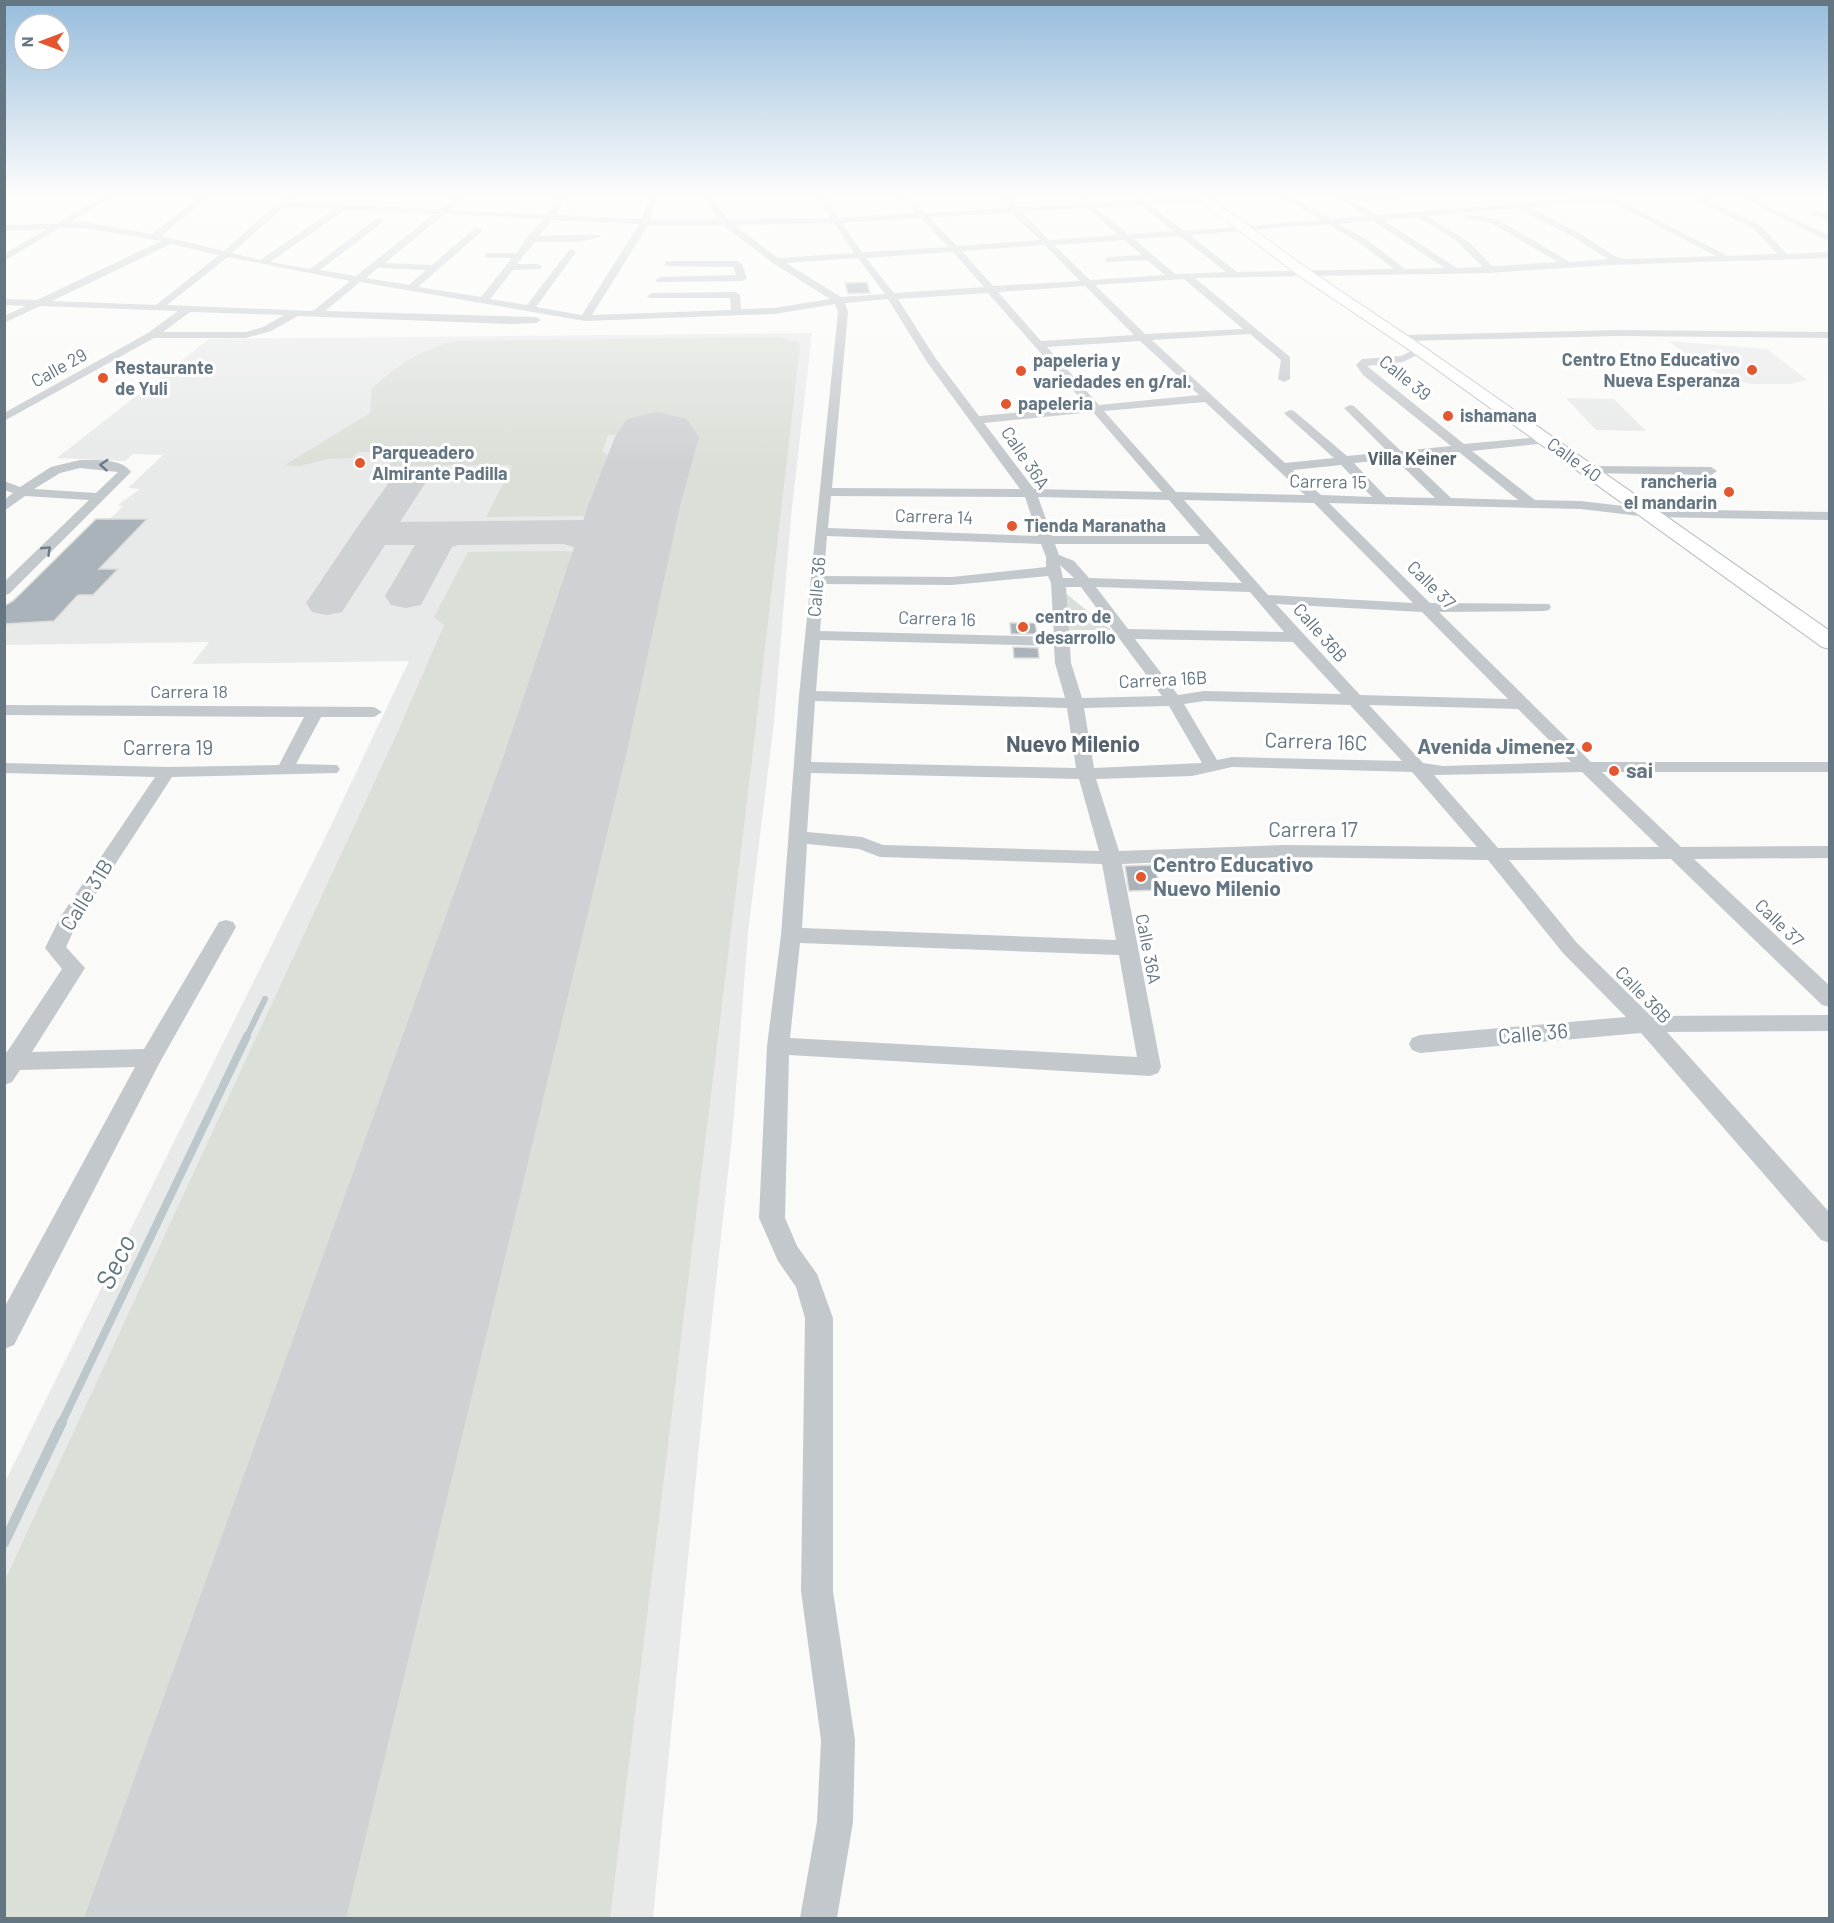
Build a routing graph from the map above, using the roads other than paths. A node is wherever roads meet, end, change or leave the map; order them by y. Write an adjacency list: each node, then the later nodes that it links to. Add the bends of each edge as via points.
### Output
1 (77, 286): 24 (street)
2 (186, 286): 25 (street)
3 (351, 286): 30 (street)
4 (391, 286): 18 (street)
5 (414, 286): 18 (street)
6 (495, 286): 22 (street)
7 (546, 286): 27 (street)
8 (605, 286): 32 (street)
9 (657, 286): 19 (street)
10 (816, 286): 21 (street)
11 (883, 286): 20 (street, Calle 36A)
12 (988, 286): 17 (street, Calle 36B)
13 (1027, 286): 17 (street)
14 (1091, 286): 37 (street, Calle 37)
15 (1198, 286): 34 (street)
16 (1324, 286): 38 (street, Calle 40)
17 (990, 288): 20 (street); 39 (street, Calle 36B)
18 (410, 289): 22 (street)
19 (652, 296): 28 (street, via 735,295); 31 (street)
20 (891, 296): 21 (street); 47 (street, Calle 36A)
21 (839, 300): 28 (street, via 774,311); 59 (street, Calle 36, via 843,312)
22 (483, 301): 27 (street)
23 (4, 302): 24 (street)
24 (40, 304): 25 (street); 33 (street)
25 (159, 307): 26 (street)
26 (189, 308): 29 (street); 35 (street, Calle 29)
27 (528, 310): 32 (street)
28 (736, 312): 31 (street)
29 (295, 313): 30 (street); 35 (street, via 267,329 246,335)
30 (315, 314): 32 (street, via 511,321)
31 (645, 315): 32 (street)
32 (585, 318)
33 (4, 320)
34 (1252, 331): 37 (street); 41 (street, via 1286,359)
35 (152, 335): 46 (street, Calle 29)
36 (1830, 335): 38 (street, via 1619,333)
37 (1141, 336): 39 (street); 42 (street, Calle 37)
38 (1402, 338): 40 (street, Calle 40)
39 (1038, 344): 43 (street, Calle 36B)
40 (1419, 350): 48 (street, Calle 40); 49 (street, Calle 39, via 1403,359 1360,364)
41 (1284, 379)
42 (1208, 398): 43 (street); 52 (street, Calle 37)
43 (1095, 408): 47 (street); 62 (street, Calle 36B)
44 (1350, 408): 50 (street)
45 (1290, 413): 51 (street)
46 (4, 418)
47 (975, 420): 60 (street, Calle 36A)
48 (1547, 440): 49 (street); 53 (street, Calle 40)
49 (1463, 447): 50 (street); 66 (street, Calle 39)
50 (1397, 453): 51 (street); 65 (street)
51 (1344, 460): 52 (street); 64 (street)
52 (1283, 467): 63 (street, Calle 37)
53 (1588, 470): 54 (street); 68 (street, Calle 40)
54 (1711, 471)
55 (46, 473): 56 (street); 58 (street); 61 (street, one-way to 55, via 123,476 123,469 77,464)
56 (15, 474)
57 (4, 485): 58 (street)
58 (22, 492): 61 (street); 67 (street)
59 (825, 492): 60 (street, Carrera 15); 70 (street, Calle 36)
60 (1030, 493): 62 (street, Carrera 15); 71 (street, Calle 36A)
61 (100, 497): 76 (street, one-way to 61)
62 (1175, 497): 63 (street, Carrera 15); 72 (street, Calle 36B)
63 (1318, 500): 64 (street, Carrera 15); 79 (street, Calle 37)
64 (1384, 501): 65 (street, Carrera 15)
65 (1448, 503): 66 (street, Carrera 15)
66 (1532, 504): 68 (street, Carrera 15)
67 (4, 507)
68 (1648, 513): 69 (street, Carrera 15); 84 (street, Calle 40)
69 (1830, 516)
70 (821, 532): 71 (street, Carrera 14); 74 (street, Calle 36)
71 (1046, 540): 72 (street, Carrera 14); 73 (street, Calle 36A)
72 (1212, 540): 77 (street, Calle 36B)
73 (1055, 571): 74 (street, Carrera 16, via 952,581); 75 (street); 75 (street, via 1068,564); 83 (street, Calle 36A)
74 (818, 580): 81 (street, Calle 36)
75 (1085, 582): 77 (street); 80 (street)
76 (4, 591)
77 (1260, 594): 79 (street); 82 (street, Calle 36B)
78 (1544, 607): 79 (street)
79 (1427, 608): 89 (street, Calle 37)
80 (1124, 634): 82 (street); 87 (street)
81 (813, 635): 83 (street, Carrera 16); 85 (street, Calle 36)
82 (1297, 637): 86 (street, Calle 36B)
83 (1061, 642): 88 (street, Calle 36A)
84 (1830, 642)
85 (807, 696): 88 (street, Carrera 16B); 95 (street, Calle 36)
86 (1354, 700): 87 (street, Carrera 16B, via 1204,696); 89 (street, Carrera 16B); 96 (street, Calle 36B)
87 (1174, 701): 88 (street, Carrera 16B); 93 (street)
88 (1075, 704): 102 (street, Calle 36A)
89 (1523, 704): 97 (street, Calle 37)
90 (4, 710): 91 (street, Carrera 18)
91 (315, 712): 92 (street, Carrera 18); 99 (street)
92 (374, 712)
93 (1212, 766): 96 (street, Carrera 16C, via 1232,762); 102 (street, Carrera 16C, via 1192,771)
94 (1830, 766): 97 (street, Carrera 16C)
95 (802, 767): 102 (street, Carrera 16C); 103 (street, Calle 36)
96 (1417, 767): 97 (street, Carrera 16C, via 1443,771); 106 (street, Calle 36B)
97 (1586, 767): 105 (street, Calle 37)
98 (4, 768): 101 (street, Carrera 19)
99 (285, 769): 100 (street, Carrera 19); 101 (street, Carrera 19)
100 (331, 769)
101 (167, 772): 117 (street, Calle 31B, via 68,921 55,948 74,968)
102 (1086, 774): 107 (street, Calle 36A)
103 (798, 837): 107 (street, Carrera 17, via 862,843 880,851); 109 (street, Calle 36)
104 (1830, 852): 105 (street, Carrera 17)
105 (1677, 853): 106 (street, Carrera 17); 111 (street, Calle 37)
106 (1493, 854): 107 (street, Carrera 17, via 1284,851); 112 (street, Calle 36B, via 1570,948)
107 (1111, 858): 110 (street, Calle 36A)
108 (226, 927): 116 (street)
109 (791, 936): 110 (street); 115 (street, Calle 36)
110 (1129, 948): 115 (street, Calle 36A, via 1150,1067)
111 (1830, 999)
112 (1646, 1023): 113 (street, Calle 36); 114 (street, Calle 36); 118 (street, Calle 36B)
113 (1830, 1023)
114 (1420, 1044)
115 (778, 1046): 121 (street, Calle 36, via 772,1218 787,1253 808,1282 819,1318 817,1592 838,1740 835,1822)
116 (151, 1058): 117 (street); 119 (street)
117 (8, 1066)
118 (1830, 1232)
119 (16, 1295): 120 (street)
120 (4, 1336)
121 (818, 1918)

